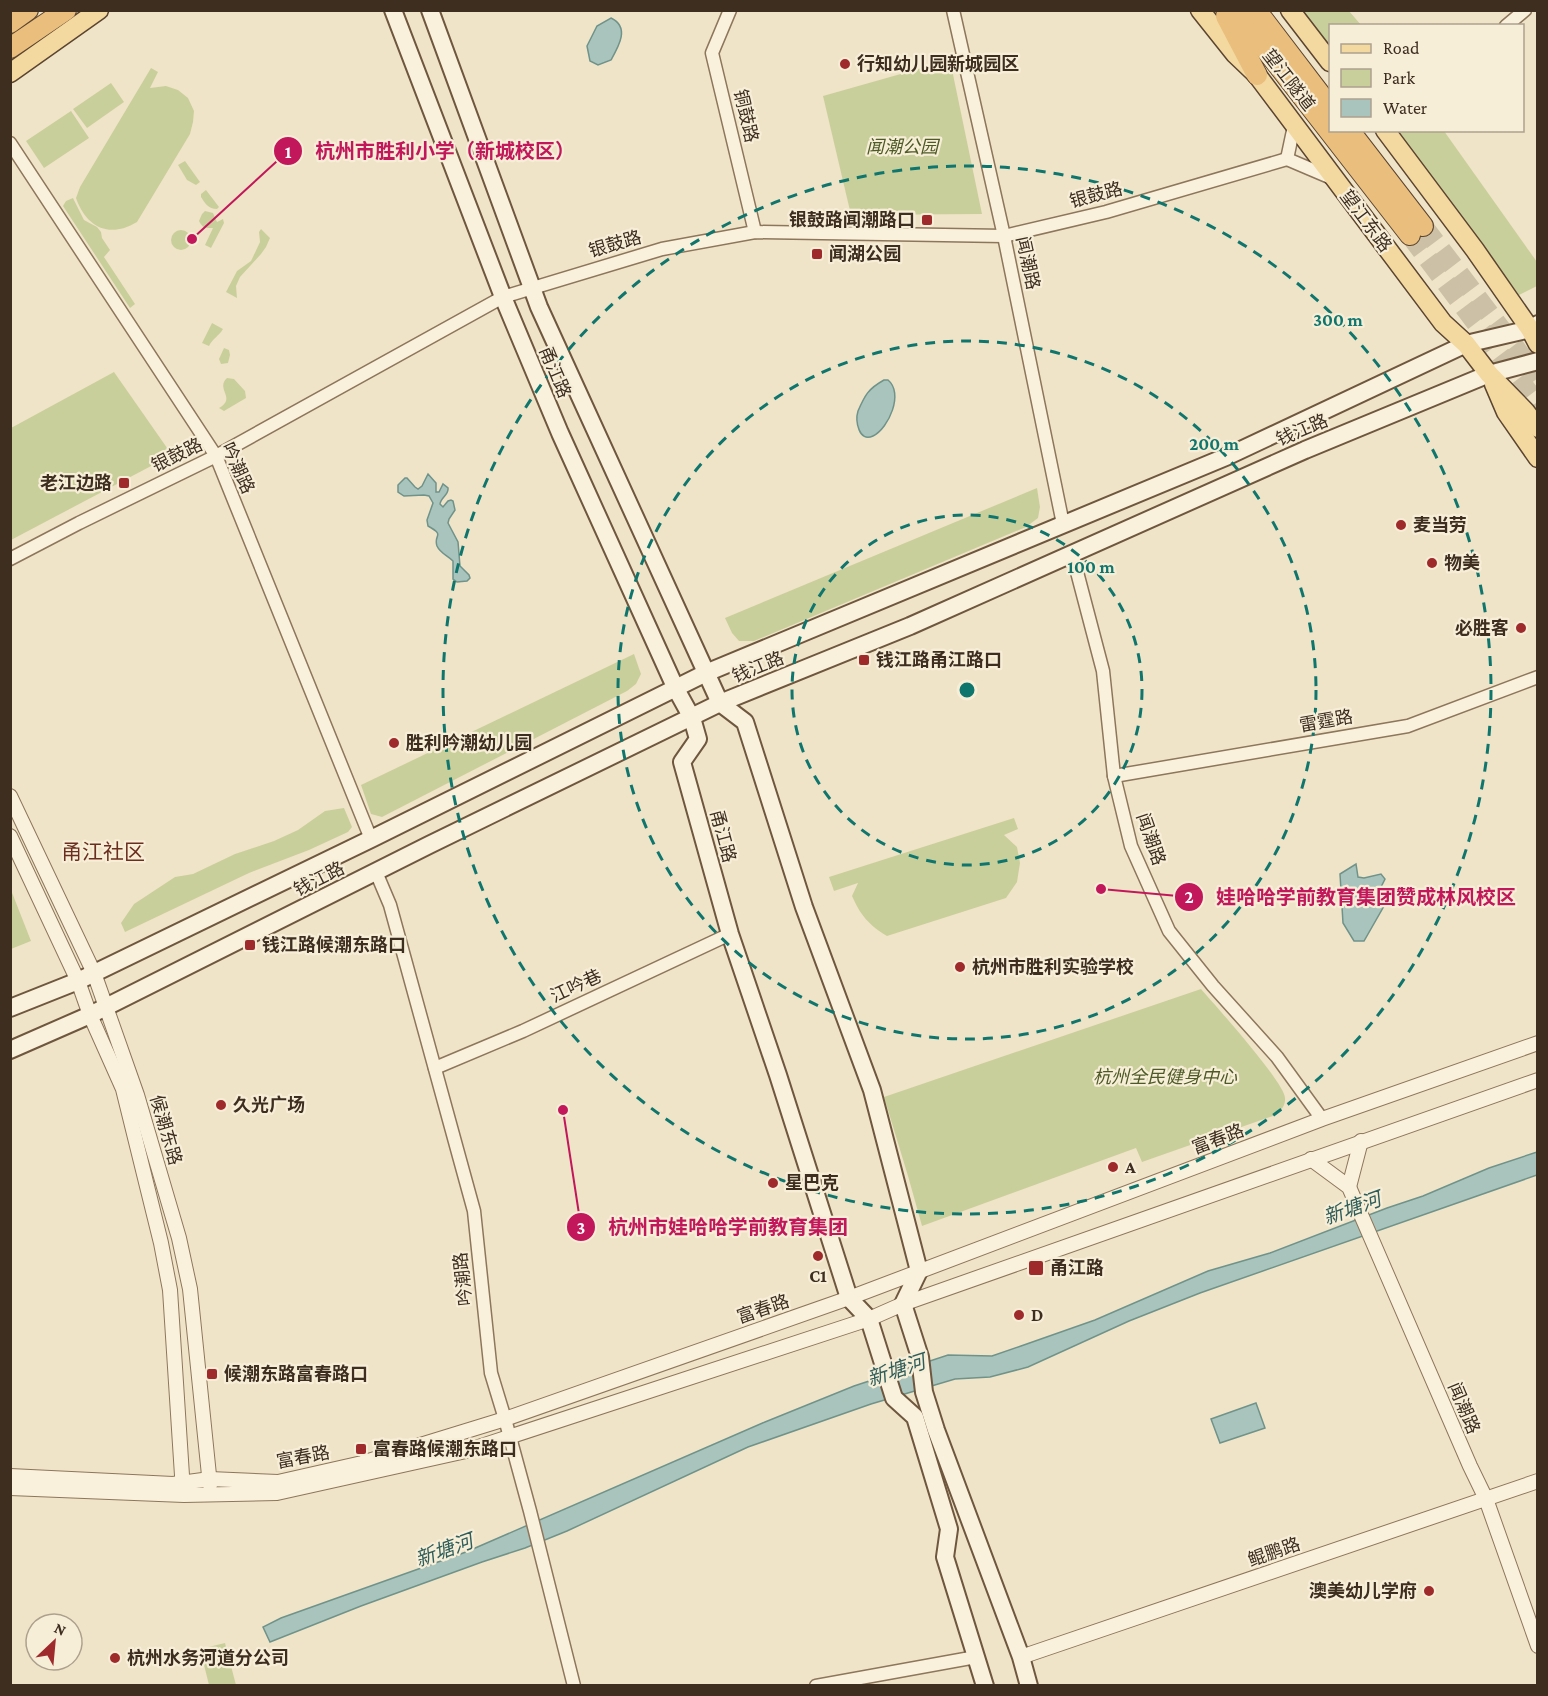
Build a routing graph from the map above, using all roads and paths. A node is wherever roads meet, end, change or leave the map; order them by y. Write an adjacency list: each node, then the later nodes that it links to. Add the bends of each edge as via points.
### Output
1 (28, 10): 14 (highway)
2 (66, 10): 16 (highway)
3 (99, 10): 18 (main road)
4 (393, 10): 32 (main road, 甬江路)
5 (430, 10): 31 (main road, 甬江路)
6 (730, 10): 29 (street, 铜鼓路, via 712,53)
7 (953, 10): 30 (street, 闻潮路)
8 (1200, 10): 19 (main road, 望江东路)
9 (1223, 10): 19 (highway)
10 (1233, 10): 22 (highway, 望江隧道)
11 (1256, 10): 20 (highway, 望江隧道)
12 (1290, 10): 17 (main road)
13 (1525, 10): 15 (street)
14 (10, 23)
15 (1508, 24)
16 (10, 48)
17 (1329, 61)
18 (10, 73)
19 (1257, 75): 21 (main road, 望江东路)
20 (1329, 106)
21 (1294, 126): 27 (street); 28 (main road, 望江东路)
22 (1329, 126)
23 (1334, 132): 24 (highway, 望江隧道, via 1416,231)
24 (1350, 132)
25 (1386, 132): 33 (main road)
26 (10, 143): 38 (street, 吟潮路)
27 (1287, 159): 28 (street); 30 (street, 银鼓路, via 1106,212)
28 (1335, 179): 34 (main road, 望江东路, via 1443,323)
29 (755, 232): 30 (street, 银鼓路); 31 (street, 银鼓路, via 662,249)
30 (1004, 236): 40 (street, 闻潮路)
31 (531, 287): 32 (street, 银鼓路); 43 (main road, 甬江路)
32 (503, 297): 38 (street, 银鼓路); 45 (main road, 甬江路)
33 (1535, 332): 34 (main road, 钱江路)
34 (1466, 344): 36 (main road, 望江东路); 40 (main road, 钱江路, via 1228,456)
35 (1538, 361): 36 (main road, 钱江路)
36 (1489, 374): 37 (main road, 望江东路); 39 (main road, via 1506,412); 41 (main road, 钱江路)
37 (1538, 428)
38 (216, 456): 42 (street, 银鼓路); 51 (street, 吟潮路)
39 (1538, 458)
40 (1063, 524): 43 (main road, 钱江路)
41 (1072, 553): 46 (main road, 钱江路, via 910,626); 48 (street, 闻潮路, via 1103,671)
42 (10, 559)
43 (706, 673): 45 (main road, 钱江路); 46 (main road, 甬江路)
44 (1538, 677): 48 (street, 雷霆路, via 1408,726)
45 (676, 689): 47 (main road, 甬江路); 51 (main road, 钱江路)
46 (720, 703): 47 (main road, 钱江路); 67 (main road, 甬江路, via 745,722 804,907 872,1090)
47 (692, 718): 52 (main road, 钱江路); 53 (main road, 甬江路, via 698,739 682,762)
48 (1114, 776): 63 (street, 闻潮路, via 1131,846 1169,931 1277,1057)
49 (10, 796): 54 (street, 候潮东路)
50 (10, 836): 55 (street, 候潮东路)
51 (371, 840): 54 (main road, 钱江路)
52 (376, 872): 56 (main road, 钱江路); 61 (street, 吟潮路, via 390,905)
53 (730, 934): 61 (street, 江吟巷); 68 (main road, 甬江路)
54 (93, 973): 55 (main road, 钱江路); 56 (street, 候潮东路)
55 (78, 981): 57 (main road, 钱江路); 58 (street, 候潮东路)
56 (106, 1006): 58 (main road, 钱江路); 74 (street, 候潮东路, via 179,1238 190,1289)
57 (10, 1008)
58 (90, 1014): 60 (main road, 钱江路); 77 (street, 候潮东路, via 123,1089 161,1243 170,1290)
59 (1538, 1043): 63 (street, 富春路)
60 (10, 1050)
61 (435, 1068): 71 (street, 吟潮路, via 474,1211 491,1373)
62 (1538, 1080): 64 (street, 富春路)
63 (1322, 1119): 67 (street, 富春路)
64 (1361, 1142): 65 (street, 富春路); 66 (street)
65 (1311, 1159): 66 (street); 69 (street, 富春路)
66 (1349, 1186): 79 (street, 闻潮路)
67 (919, 1271): 68 (street, 富春路); 69 (main road)
68 (849, 1298): 70 (main road, 甬江路); 71 (street, 富春路)
69 (903, 1304): 70 (street, 富春路); 82 (main road, via 920,1357 924,1392 936,1430)
70 (869, 1319): 72 (street, 富春路); 81 (main road, 甬江路, via 894,1398 915,1417 949,1529 945,1557)
71 (505, 1419): 72 (street, 吟潮路); 74 (street, 富春路, via 362,1463 278,1482)
72 (510, 1436): 78 (street, 富春路, via 466,1451 277,1493); 83 (street, 吟潮路)
73 (10, 1476): 77 (street, 富春路)
74 (210, 1479): 77 (street, 富春路); 78 (street, 候潮东路)
75 (1538, 1481): 79 (street, 鲲鹏路)
76 (10, 1488): 77 (street, 富春路)
77 (183, 1489): 78 (street, 富春路)
78 (209, 1494)
79 (1486, 1499): 80 (street, 闻潮路); 82 (street, 鲲鹏路)
80 (1538, 1646)
81 (976, 1657): 84 (street); 85 (main road, 甬江路)
82 (1021, 1657): 86 (main road)
83 (574, 1686)
84 (816, 1686)
85 (985, 1686)
86 (1029, 1686)

